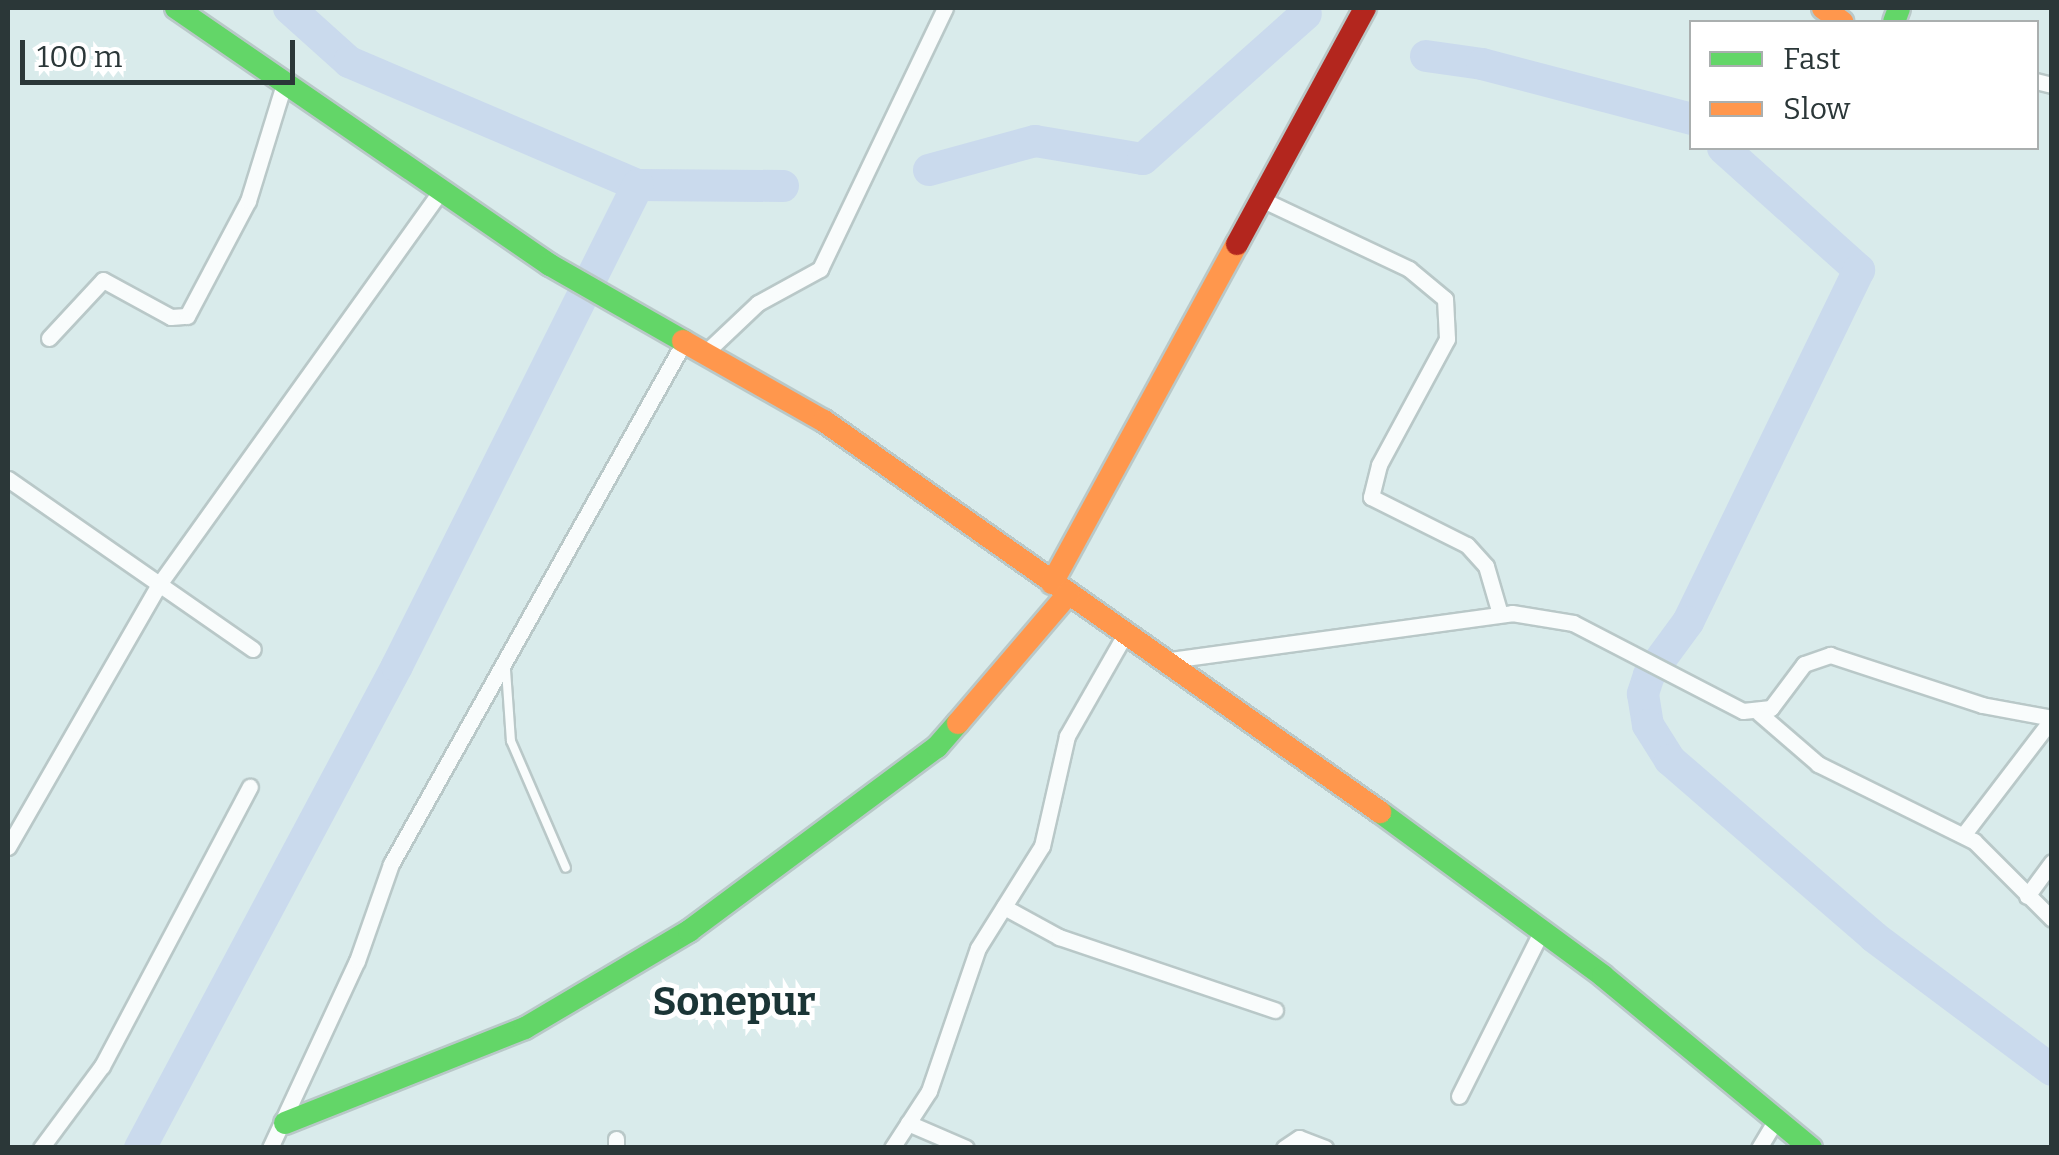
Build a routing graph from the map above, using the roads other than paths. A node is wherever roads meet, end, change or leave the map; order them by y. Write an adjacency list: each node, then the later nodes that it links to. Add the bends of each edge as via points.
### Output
1 (176, 8): 4 (street)
2 (945, 8): 8 (street, via 828,257 807,279 758,303)
3 (1365, 8): 6 (street)
4 (285, 81): 5 (street); 7 (street, via 248,201 187,316 172,317 103,280)
5 (442, 189): 8 (street, via 550,265); 10 (street)
6 (1261, 199): 11 (street); 12 (street, via 1409,268 1445,299 1447,339 1371,496 1467,545 1486,566)
7 (49, 338)
8 (694, 348): 11 (street, via 824,421); 15 (street)
9 (8, 479): 10 (street)
10 (160, 583): 14 (street); 21 (street)
11 (1060, 588): 13 (street); 32 (street, via 938,746 689,931 525,1028)
12 (1500, 614): 16 (street); 17 (street, via 1556,616)
13 (1124, 636): 16 (street); 25 (street, via 1068,736 1042,846)
14 (252, 649)
15 (506, 660): 23 (lane, via 511,741); 32 (street, via 391,864 357,961)
16 (1158, 662): 27 (street)
17 (1759, 713): 18 (street, via 1771,708 1804,664 1830,654 1982,705); 20 (street, via 1834,774)
18 (2052, 719): 20 (street)
19 (250, 787): 33 (street, via 102,1066)
20 (1964, 834): 24 (street)
21 (8, 847)
22 (2052, 862): 24 (street)
23 (566, 868)
24 (2027, 896): 26 (street)
25 (1004, 907): 28 (street, via 1059,937); 31 (street, via 961,986 929,1090)
26 (2052, 919)
27 (1542, 930): 29 (street); 30 (street)
28 (1274, 1010)
29 (1459, 1096)
30 (1776, 1120): 39 (street); 40 (street)
31 (908, 1122): 35 (street); 36 (street)
32 (284, 1123): 34 (street)
33 (41, 1148)
34 (270, 1148)
35 (892, 1148)
36 (966, 1148)
37 (1284, 1148): 38 (street, via 1299,1138)
38 (1325, 1148)
39 (1758, 1148)
40 (1811, 1148)

